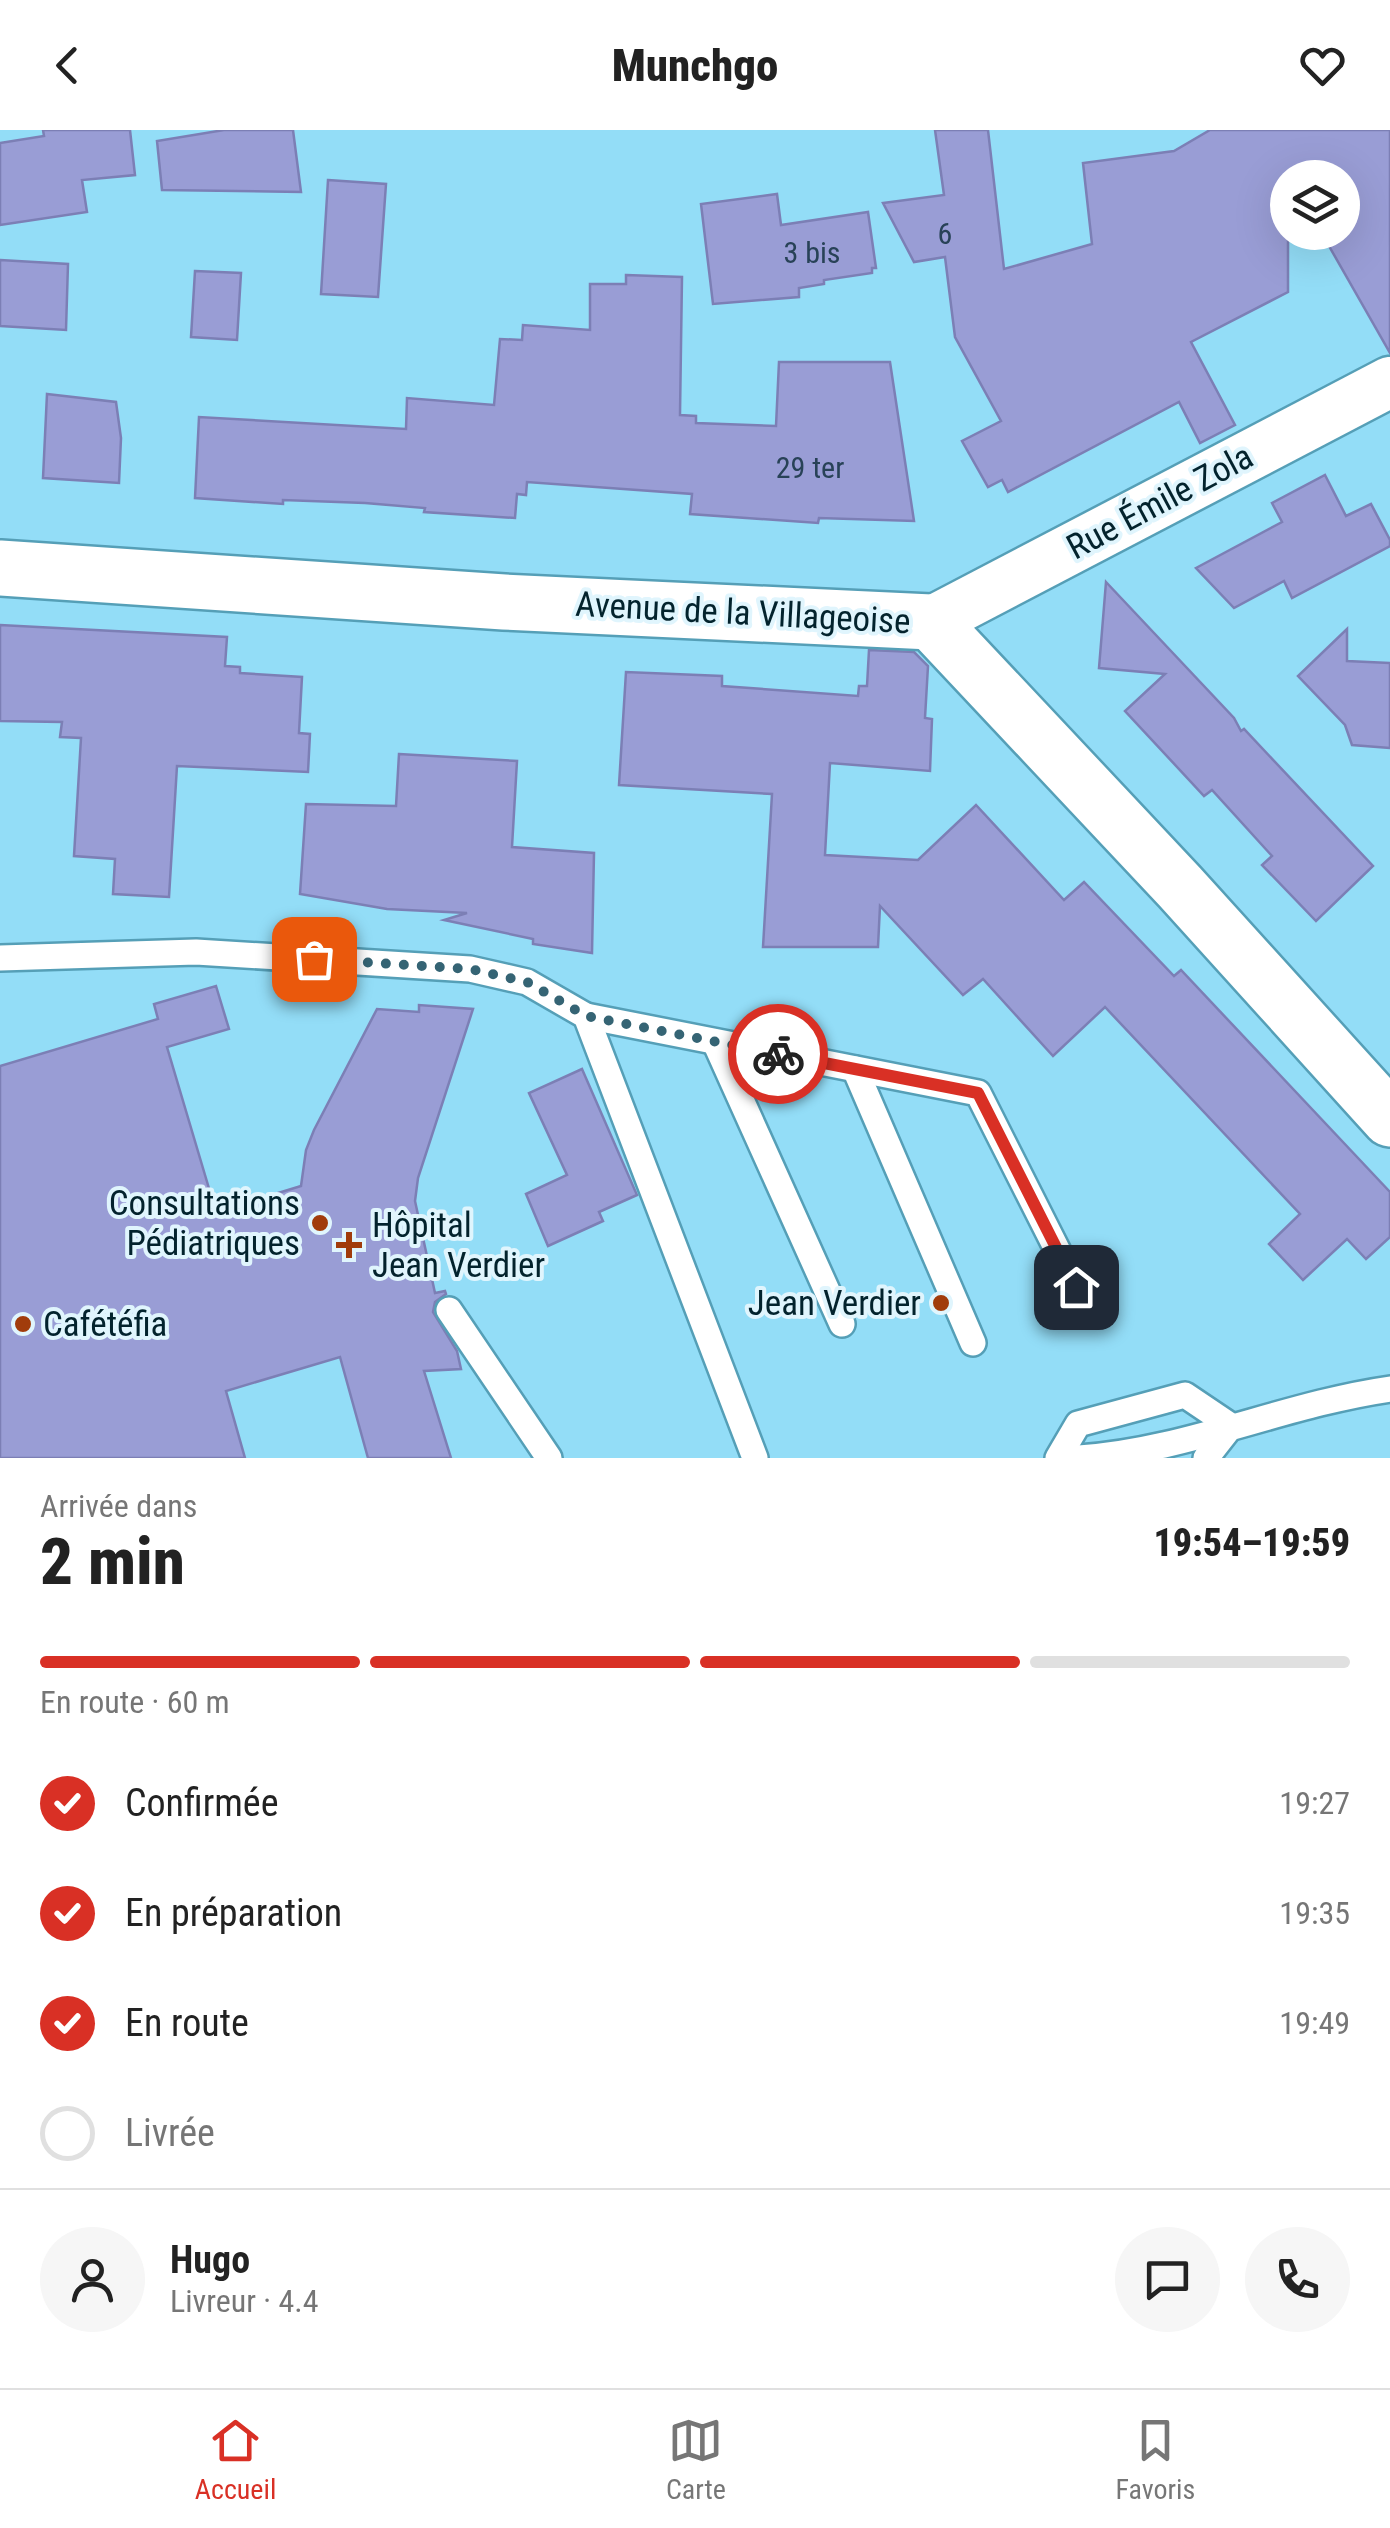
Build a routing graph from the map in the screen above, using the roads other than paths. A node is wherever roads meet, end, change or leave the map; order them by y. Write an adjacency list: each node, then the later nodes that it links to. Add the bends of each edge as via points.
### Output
1 (1390, 382): 3 (street, Rue Émile Zola)
2 (0, 568): 3 (street, Avenue de la Villageoise)
3 (931, 622): 8 (street, Avenue de la Villageoise)
4 (0, 958): 5 (lane, via 196,952 470,969 527,982)
5 (586, 1016): 6 (lane); 16 (lane)
6 (715, 1042): 7 (lane); 11 (lane)
7 (855, 1069): 9 (lane, via 978,1093); 12 (lane)
8 (1390, 1118)
9 (1076, 1287)
10 (449, 1310): 15 (lane)
11 (842, 1324)
12 (973, 1343)
13 (1390, 1389): 14 (lane)
14 (1231, 1426): 17 (lane, via 1185,1395 1078,1424); 18 (lane, via 1119,1455); 19 (lane)
15 (549, 1458)
16 (755, 1458)
17 (1058, 1458)
18 (1079, 1458)
19 (1206, 1458)

